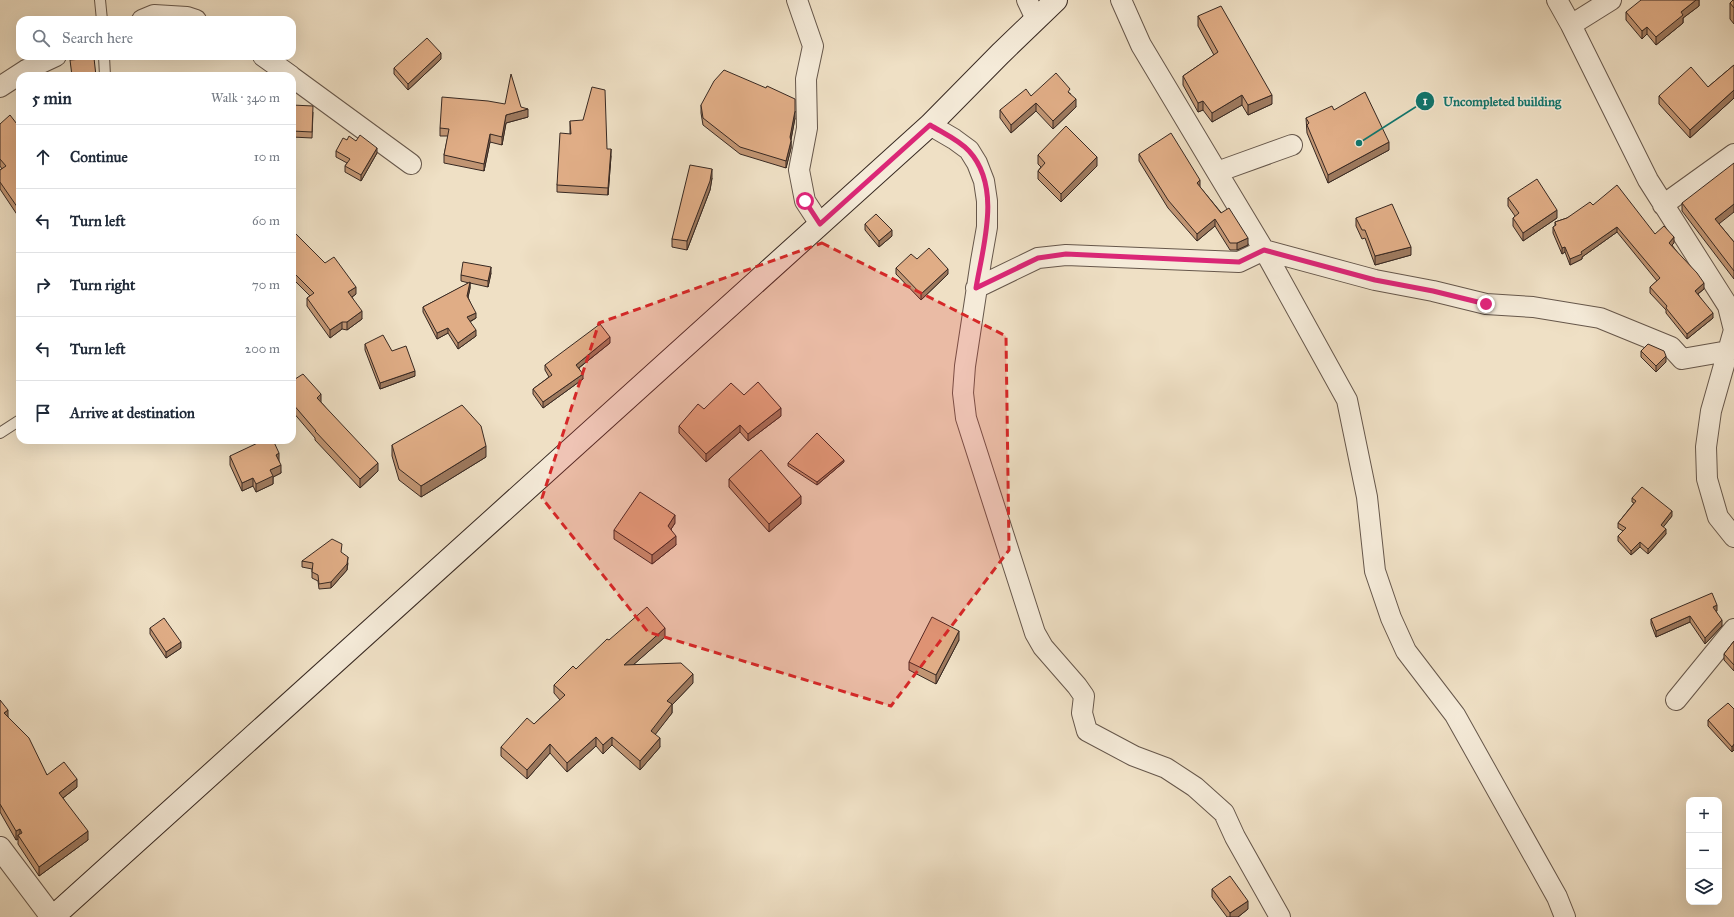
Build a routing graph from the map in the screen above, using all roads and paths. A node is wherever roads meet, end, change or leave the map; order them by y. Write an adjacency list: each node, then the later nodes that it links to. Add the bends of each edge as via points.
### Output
1 (100, 0): 8 (lane)
2 (797, 0): 27 (street, via 812,46 806,79 806,128 799,170 805,201)
3 (1056, 0): 7 (main road)
4 (1121, 0): 25 (street, via 1141,45)
5 (1557, 0): 11 (street)
6 (1611, 0): 11 (street)
7 (1031, 9): 21 (main road)
8 (102, 16)
9 (152, 16): 10 (street)
10 (187, 16)
11 (1571, 25): 26 (street)
12 (47, 60): 15 (street)
13 (104, 60): 16 (lane)
14 (268, 60): 17 (street)
15 (23, 72)
16 (105, 72)
17 (284, 72)
18 (16, 77): 20 (street)
19 (296, 81): 24 (street)
20 (0, 87)
21 (930, 125): 27 (main road); 29 (street, via 968,150 977,163 984,181 988,227)
22 (1292, 145): 25 (street)
23 (1734, 154): 26 (street)
24 (411, 164)
25 (1217, 172): 28 (street)
26 (1663, 205): 30 (street, via 1728,306 1734,330)
27 (820, 224): 37 (main road)
28 (1264, 250): 29 (street, via 1239,262 1059,255 1038,258); 30 (street, via 1375,280 1486,304 1533,307 1600,318 1671,347 1682,359); 39 (street, via 1347,400 1367,496 1375,571 1391,618 1406,650 1455,715 1557,897)
29 (976, 288): 38 (street, via 963,394 966,418 1035,633 1043,647 1084,696 1082,713 1087,731 1134,756 1166,768 1195,787 1224,813)
30 (1728, 351): 33 (street, via 1711,411 1706,447 1707,479 1718,518)
31 (16, 423): 32 (lane)
32 (0, 433)
33 (1734, 537)
34 (1734, 629): 35 (street)
35 (1676, 700)
36 (0, 848): 37 (main road)
37 (53, 917)
38 (1280, 917)
39 (1565, 917)

